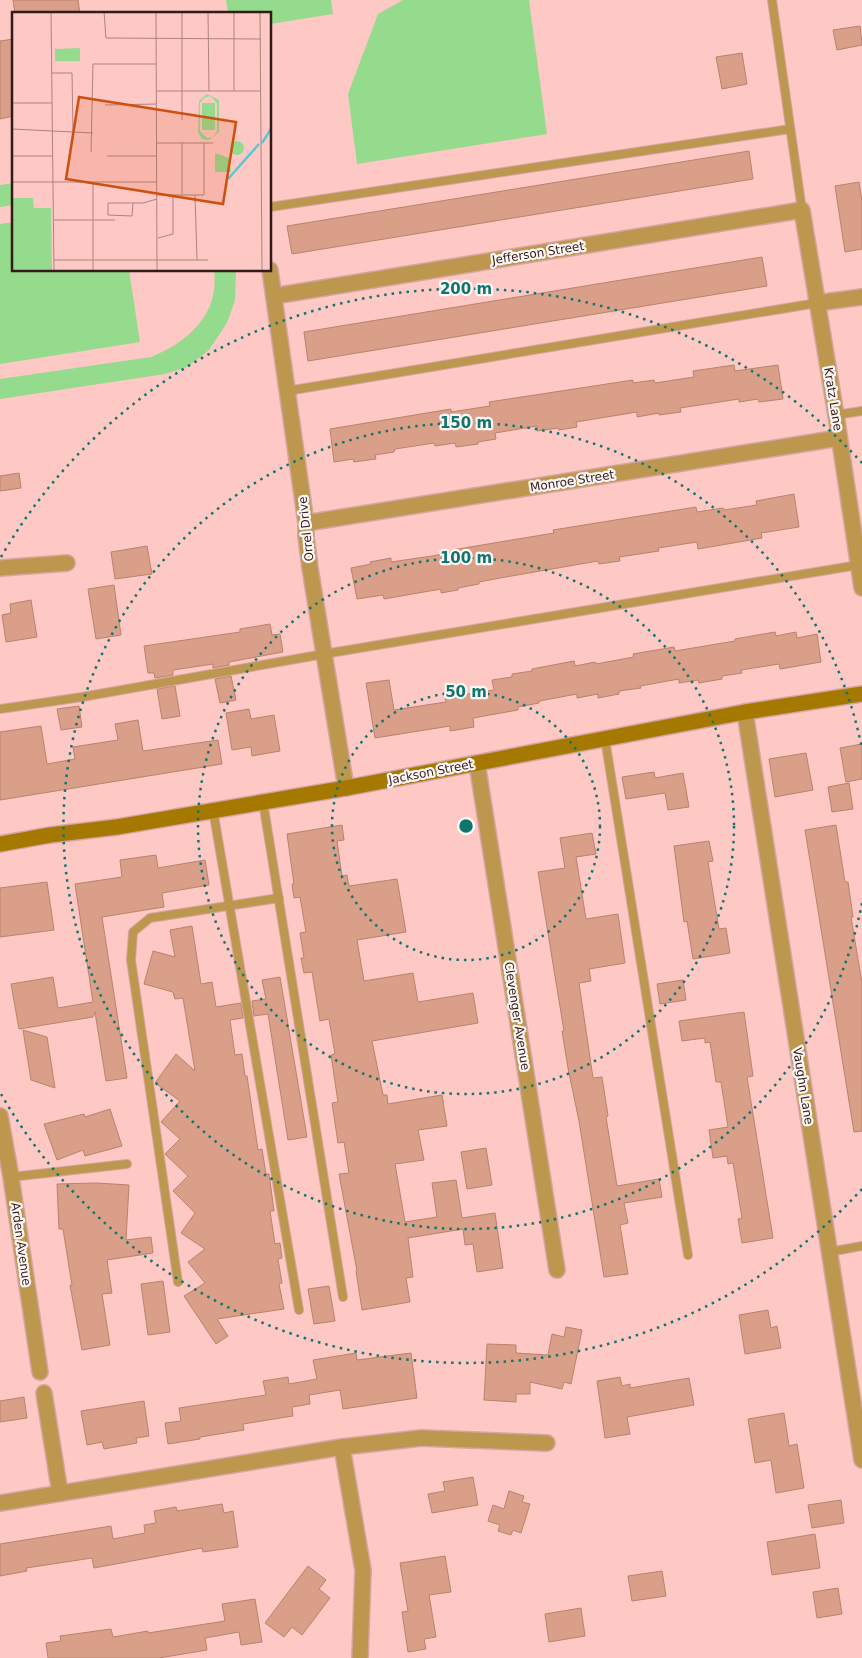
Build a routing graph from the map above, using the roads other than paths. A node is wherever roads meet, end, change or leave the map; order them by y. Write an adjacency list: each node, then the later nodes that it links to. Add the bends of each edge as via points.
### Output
1 (772, 0): 2 (lane)
2 (790, 129): 3 (lane); 4 (lane)
3 (271, 207)
4 (802, 210): 6 (street, Jefferson Street); 8 (street, Kratz Lane)
5 (270, 271): 6 (street, Orrel Drive)
6 (274, 296): 9 (street, Orrel Drive)
7 (862, 297): 8 (street)
8 (817, 303): 9 (lane); 11 (street, Kratz Lane)
9 (287, 391): 13 (street, Orrel Drive)
10 (862, 412): 11 (lane)
11 (836, 416): 12 (street, Kratz Lane)
12 (839, 438): 13 (street, Monroe Street); 14 (street, Kratz Lane)
13 (306, 524): 19 (street, Orrel Drive)
14 (858, 533): 16 (street, Kratz Lane)
15 (67, 563): 17 (street)
16 (858, 565): 18 (street, Kratz Lane); 19 (lane)
17 (0, 568)
18 (862, 588)
19 (324, 654): 21 (lane); 25 (street, Orrel Drive)
20 (862, 694): 22 (street, Jackson Street)
21 (0, 709)
22 (744, 712): 23 (street, Jackson Street); 35 (street, Vaughn Lane)
23 (605, 739): 24 (street, Jackson Street); 36 (lane)
24 (477, 763): 25 (street, Jackson Street); 37 (street, Clevenger Avenue)
25 (346, 788): 26 (street, Jackson Street)
26 (263, 802): 27 (street, Jackson Street); 29 (lane)
27 (213, 810): 28 (street, Jackson Street); 30 (lane)
28 (0, 844)
29 (279, 898): 30 (lane); 39 (lane)
30 (229, 906): 38 (lane, via 150,918 133,932 131,960); 40 (lane)
31 (0, 1116): 33 (street, Arden Avenue)
32 (127, 1164): 33 (lane)
33 (11, 1177): 41 (street, Arden Avenue)
34 (862, 1246): 35 (lane)
35 (829, 1252): 42 (street, Vaughn Lane)
36 (688, 1255)
37 (557, 1270)
38 (178, 1282)
39 (343, 1297)
40 (298, 1310)
41 (40, 1372)
42 (855, 1372): 46 (street, Vaughn Lane)
43 (44, 1393): 47 (street)
44 (547, 1443): 45 (street, via 421,1438)
45 (342, 1447): 47 (street); 49 (street, via 364,1570)
46 (862, 1460)
47 (60, 1493): 48 (street)
48 (0, 1504)
49 (360, 1658)

